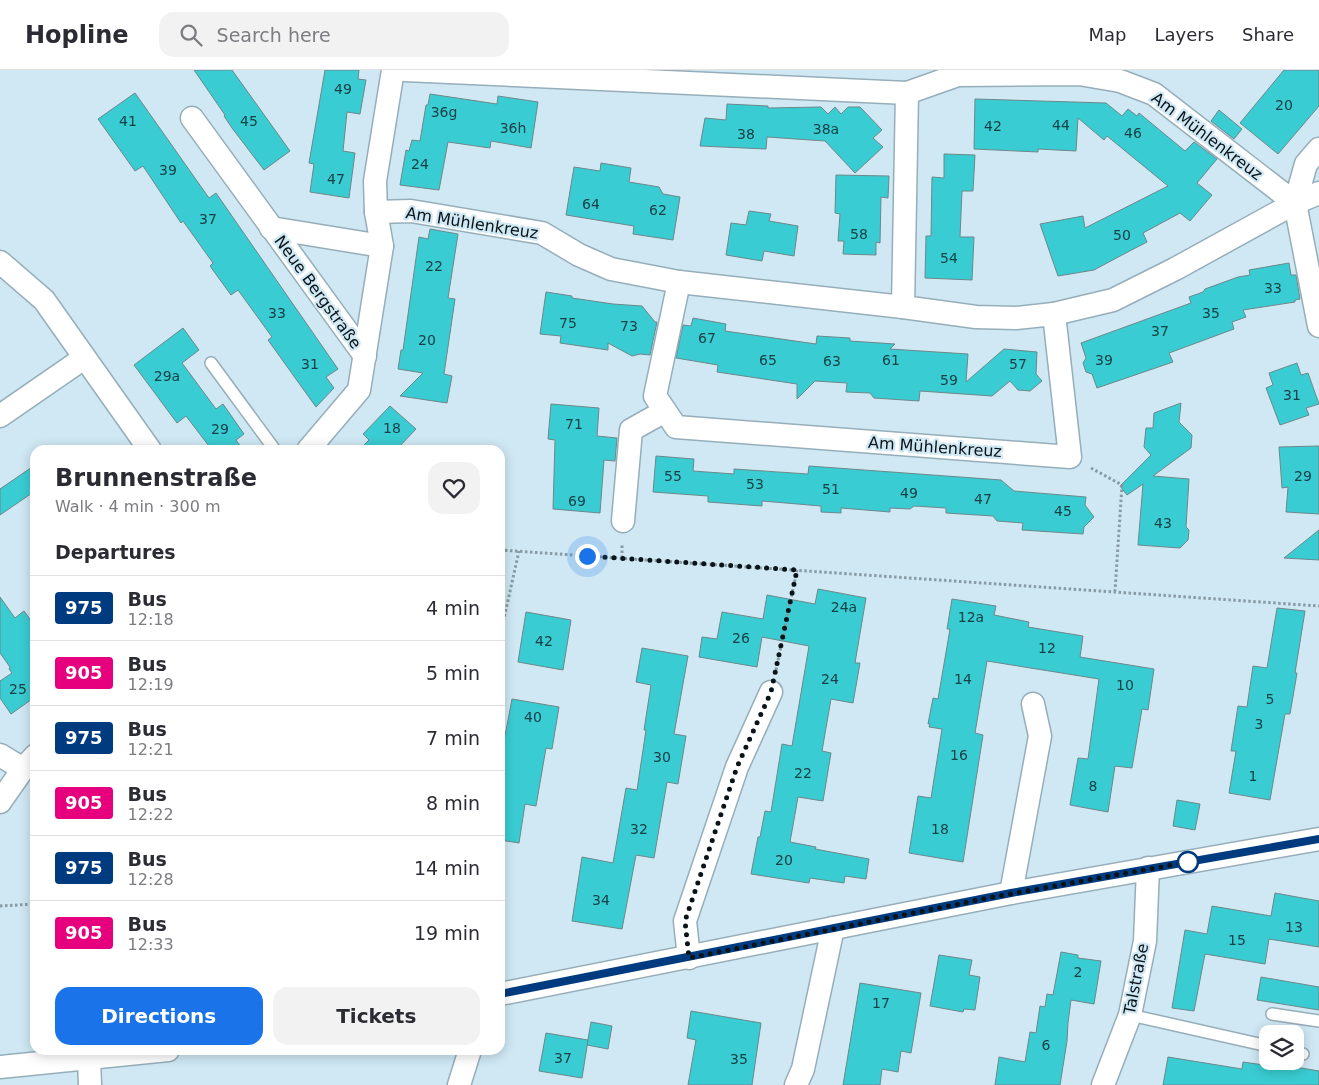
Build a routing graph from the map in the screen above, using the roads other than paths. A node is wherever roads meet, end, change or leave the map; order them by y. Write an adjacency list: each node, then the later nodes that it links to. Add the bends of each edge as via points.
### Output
1 (393, 70): 8 (street, Neue Bergstraße, via 375,181)
2 (405, 70): 3 (street, Am Mühlenkreuz)
3 (907, 93): 7 (street, Am Mühlenkreuz, via 958,75 1079,74 1120,81 1154,94); 13 (street)
4 (192, 118): 9 (street, Neue Bergstraße)
5 (1319, 149): 7 (street, via 1306,164)
6 (1319, 193): 7 (street, Am Mühlenkreuz)
7 (1295, 203): 14 (street, Am Mühlenkreuz, via 1113,300); 15 (street)
8 (376, 212): 10 (street, Neue Bergstraße); 12 (street, Am Mühlenkreuz, via 411,211 542,232 579,255 611,269)
9 (271, 228): 10 (street, Neue Bergstraße); 16 (street, Neue Bergstraße)
10 (382, 246): 16 (street, Neue Bergstraße)
11 (0, 262): 17 (street, via 44,300)
12 (679, 282): 13 (street, Am Mühlenkreuz); 19 (street, Am Mühlenkreuz, via 655,396)
13 (903, 307): 14 (street, Am Mühlenkreuz, via 976,317 1016,318)
14 (1054, 314): 19 (street, Am Mühlenkreuz, via 1070,457 676,427)
15 (1319, 326)
16 (365, 356): 23 (street, Neue Bergstraße, via 360,390)
17 (84, 358): 20 (street); 21 (street)
18 (212, 363): 22 (lane)
19 (665, 411): 24 (street, via 632,430)
20 (0, 416)
21 (146, 445)
22 (271, 445)
23 (312, 445)
24 (623, 521)
25 (771, 692): 34 (street, via 737,767 685,921)
26 (1033, 704): 32 (street, via 1040,736)
27 (0, 755): 28 (street)
28 (29, 762): 29 (street)
29 (0, 802)
30 (1319, 839): 31 (street)
31 (1148, 868): 32 (street); 37 (street, Talstraße, via 1145,941)
32 (1011, 893): 33 (street)
33 (833, 928): 34 (street); 46 (street, via 803,1069)
34 (689, 958): 35 (street)
35 (505, 993)
36 (1272, 1014): 38 (lane)
37 (1130, 1016): 39 (lane); 47 (street, Talstraße)
38 (1319, 1021)
39 (1259, 1044)
40 (124, 1055): 42 (street)
41 (468, 1055): 45 (street)
42 (89, 1059): 43 (street); 44 (street)
43 (0, 1067)
44 (90, 1085)
45 (459, 1085)
46 (796, 1085)
47 (1103, 1085)

